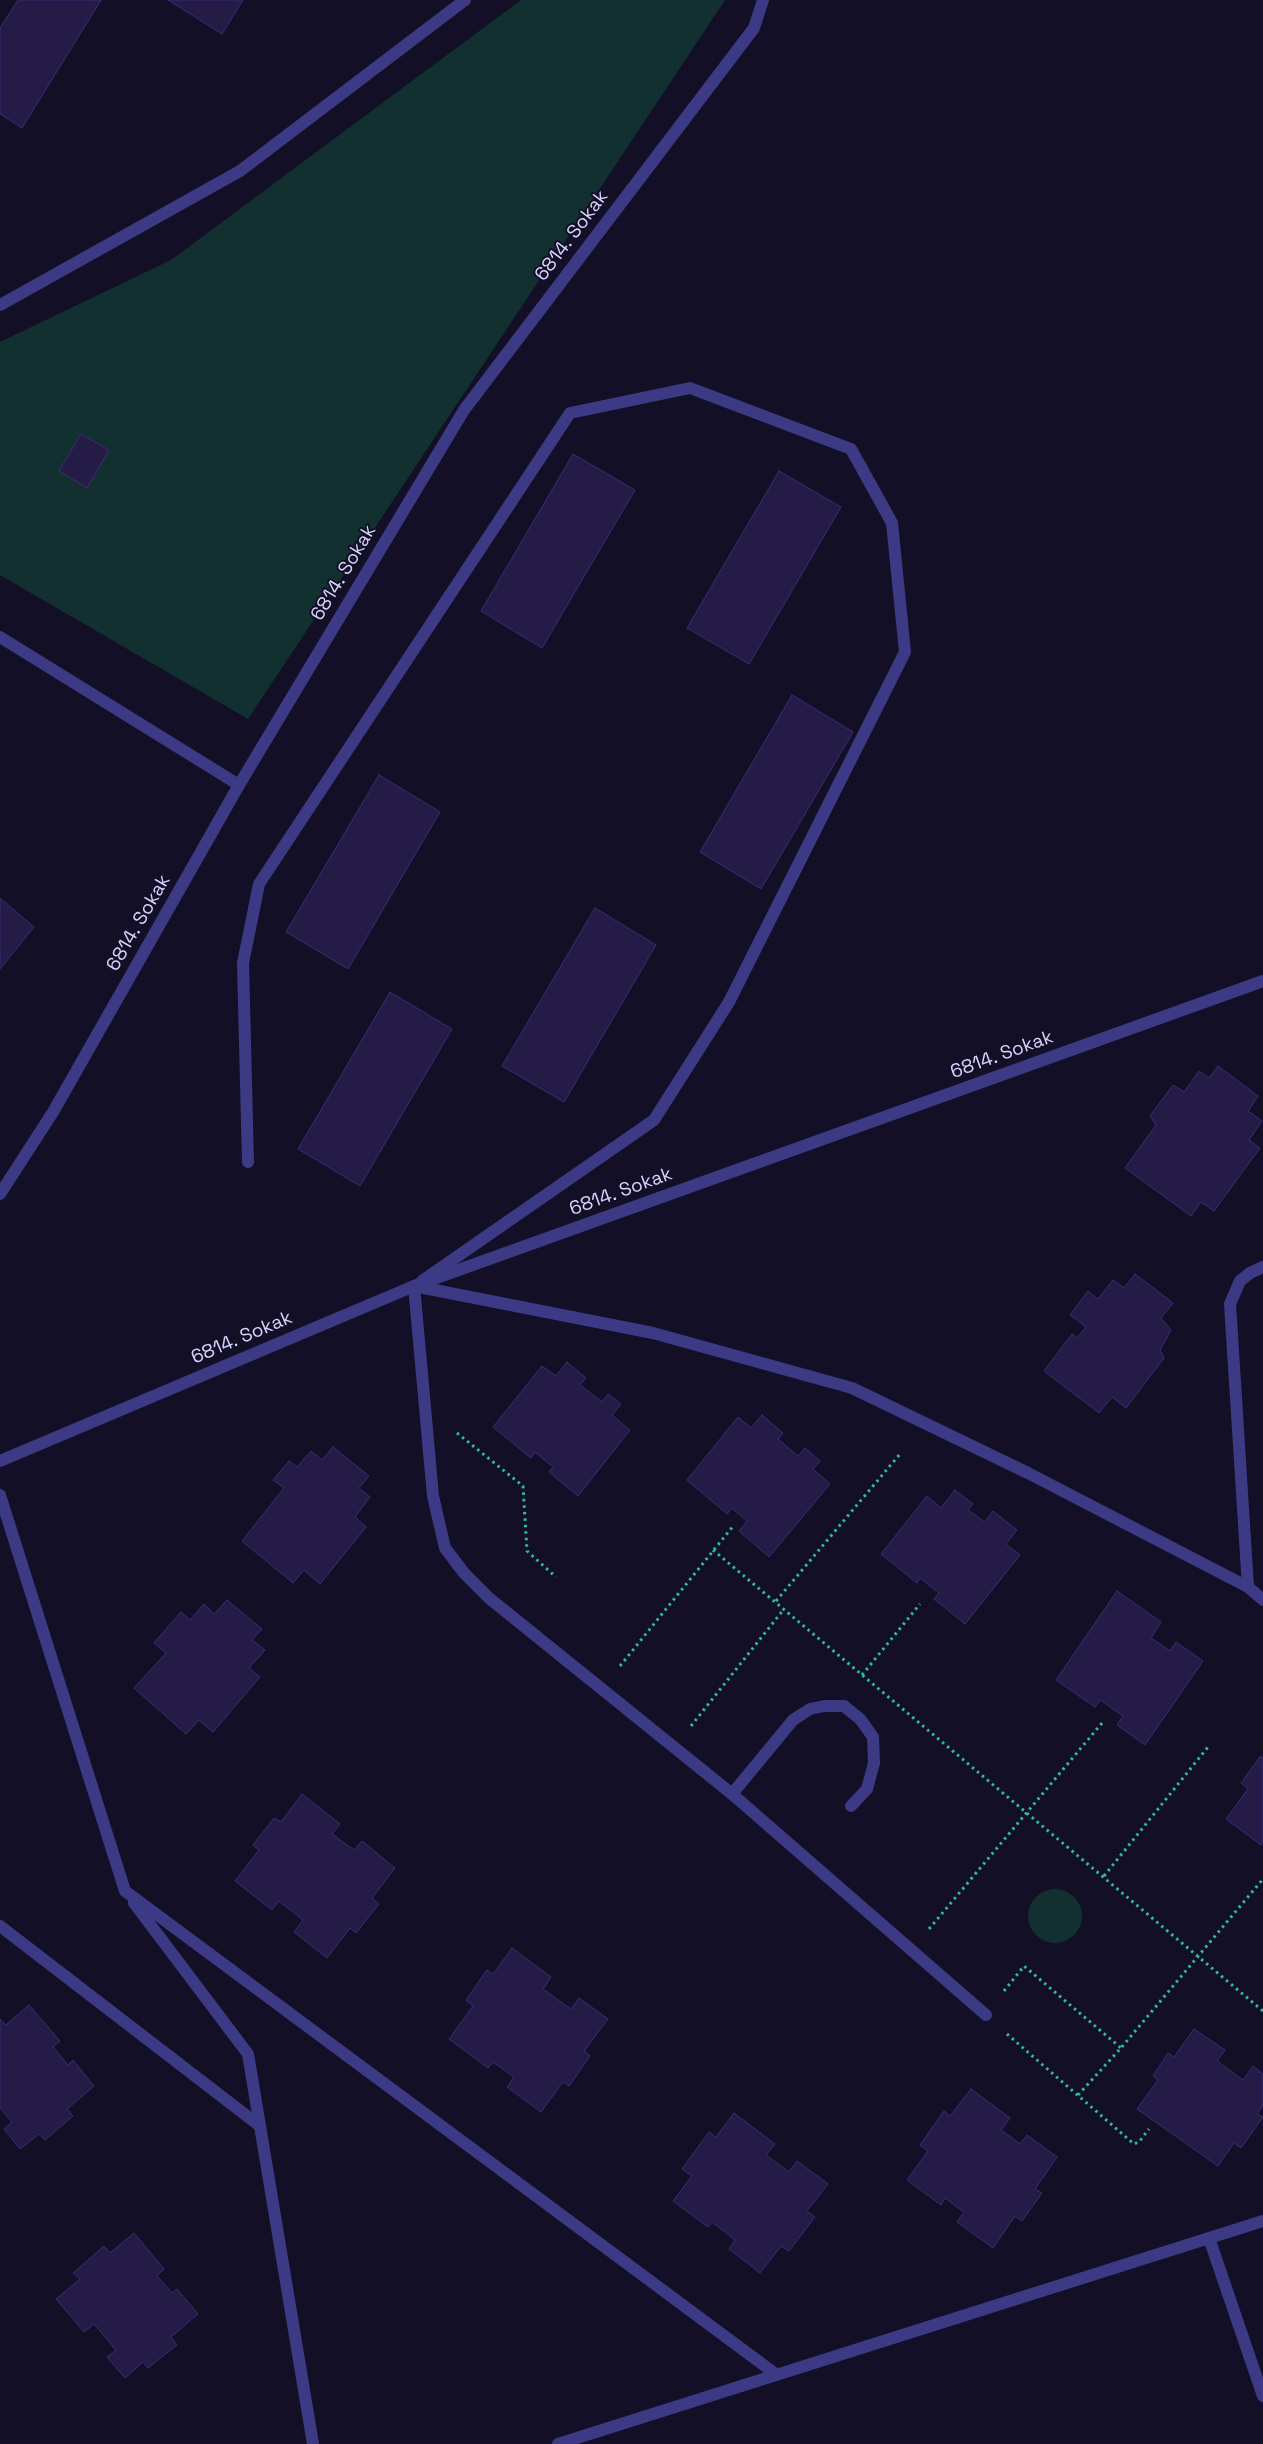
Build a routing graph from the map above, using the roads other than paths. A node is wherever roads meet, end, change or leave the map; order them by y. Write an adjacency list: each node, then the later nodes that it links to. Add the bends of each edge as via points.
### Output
1 (465, 0): 3 (street, via 240,171)
2 (763, 0): 5 (street, 6814. Sokak, via 754,28 464,410)
3 (0, 305)
4 (0, 637): 5 (street)
5 (239, 785): 8 (street, 6814. Sokak, via 53,1112)
6 (1263, 982): 10 (street, 6814. Sokak)
7 (248, 1162): 10 (street, via 242,963 259,884 570,413 690,388 851,449 892,523 905,652 729,1002 654,1120)
8 (0, 1194)
9 (1263, 1268): 13 (street, via 1240,1282 1230,1304)
10 (414, 1286): 11 (street, 6814. Sokak); 13 (street, via 653,1333 852,1388 1028,1472); 15 (street, via 433,1496 444,1548 464,1574 489,1598)
11 (0, 1461)
12 (0, 1495): 17 (street)
13 (1248, 1587): 14 (street)
14 (1263, 1600)
15 (732, 1794): 16 (street, via 793,1720 824,1706 844,1706 860,1719 873,1737 874,1764 867,1789); 19 (street)
16 (851, 1806)
17 (125, 1891): 20 (street, via 248,2054); 23 (street)
18 (0, 1926): 20 (street)
19 (986, 2015)
20 (260, 2126): 25 (street)
21 (1263, 2221): 22 (street)
22 (1209, 2238): 23 (street); 24 (street)
23 (777, 2375): 26 (street)
24 (1263, 2396)
25 (313, 2444)
26 (558, 2444)

